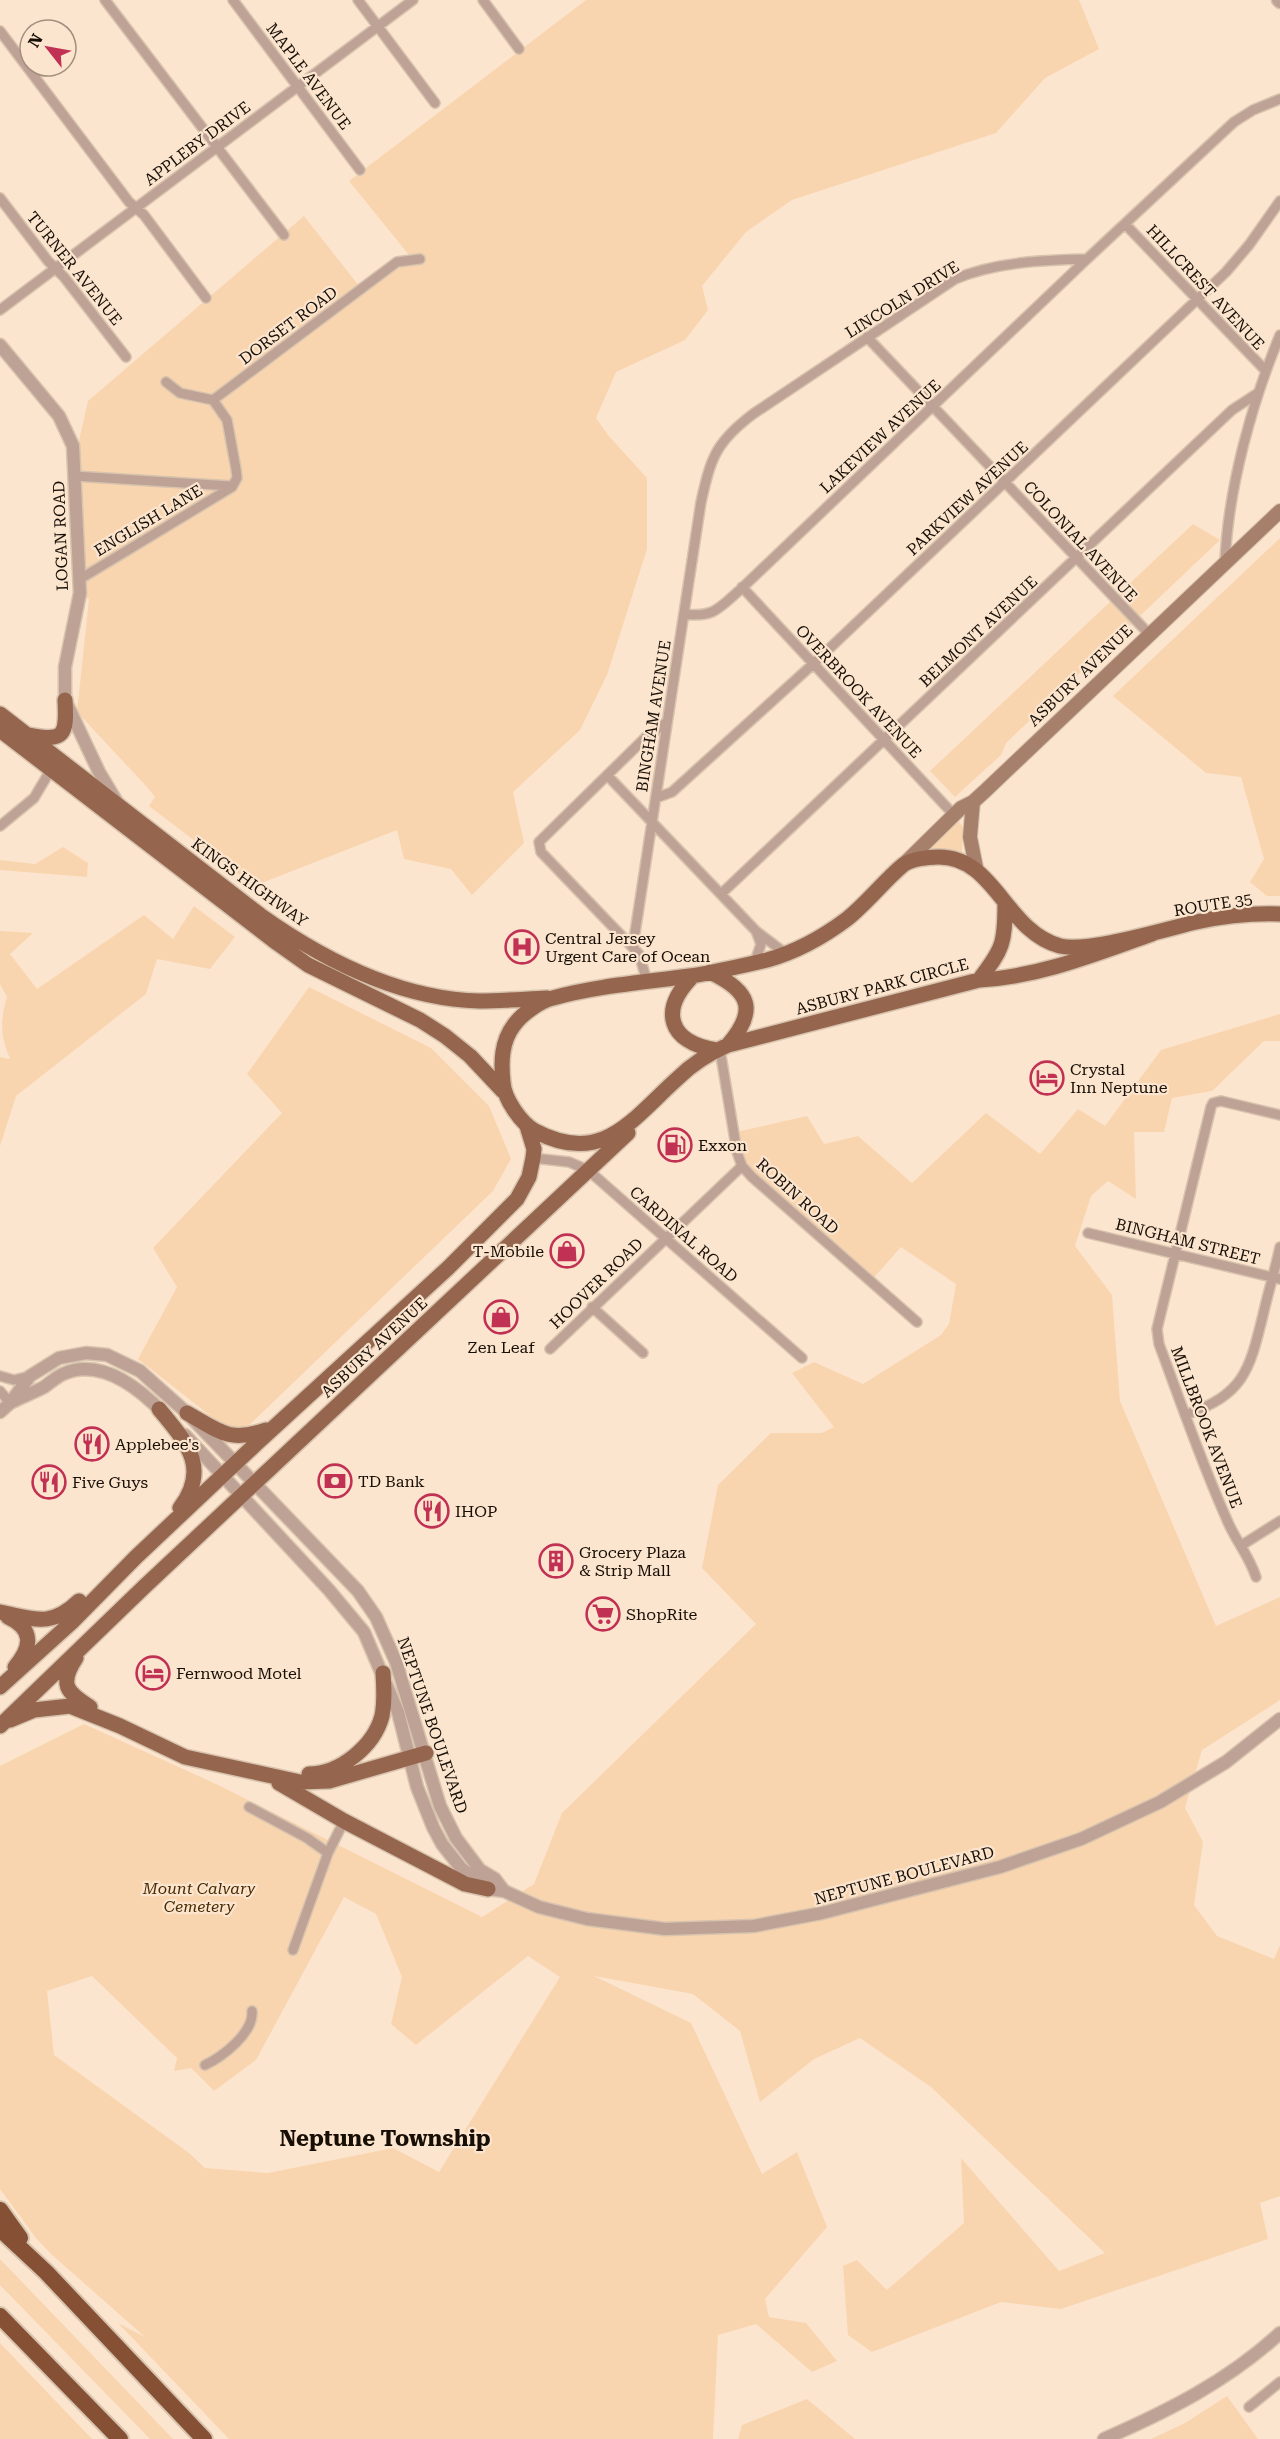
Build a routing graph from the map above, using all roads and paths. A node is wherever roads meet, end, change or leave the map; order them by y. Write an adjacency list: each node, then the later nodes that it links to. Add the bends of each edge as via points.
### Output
1 (105, 0): 12 (street)
2 (233, 0): 9 (street, MAPLE AVENUE)
3 (358, 0): 6 (street)
4 (413, 0): 6 (street, APPLEBY DRIVE)
5 (483, 0): 8 (street)
6 (378, 26): 9 (street, APPLEBY DRIVE); 11 (street)
7 (0, 31): 16 (street)
8 (519, 49)
9 (298, 86): 12 (street, APPLEBY DRIVE); 13 (street, MAPLE AVENUE)
10 (1280, 99): 17 (street, via 1234,122)
11 (435, 103)
12 (217, 147): 16 (street, APPLEBY DRIVE); 18 (street)
13 (360, 170)
14 (0, 198): 21 (street, TURNER AVENUE)
15 (1280, 201): 23 (street, PARKVIEW AVENUE, via 1250,245)
16 (136, 208): 21 (street, APPLEBY DRIVE); 22 (street)
17 (1125, 224): 20 (street); 23 (street, HILLCREST AVENUE)
18 (284, 235)
19 (420, 259): 32 (street, DORSET ROAD, via 397,262)
20 (1087, 259): 26 (street, LINCOLN DRIVE, via 1053,260 969,273); 33 (street, LAKEVIEW AVENUE)
21 (56, 268): 24 (street, APPLEBY DRIVE); 28 (street, TURNER AVENUE)
22 (206, 298)
23 (1197, 300): 29 (street, HILLCREST AVENUE); 35 (street, PARKVIEW AVENUE)
24 (0, 310)
25 (1280, 334): 29 (street)
26 (867, 337): 33 (street, COLONIAL AVENUE); 42 (street, LINCOLN DRIVE, via 753,414 719,447 708,472)
27 (0, 345): 34 (street, LOGAN ROAD, via 62,421 73,446)
28 (126, 357)
29 (1266, 371): 31 (street)
30 (166, 382): 32 (street, via 180,393)
31 (1258, 393): 38 (street, BELMONT AVENUE, via 1232,410); 39 (street, via 1228,519)
32 (213, 400): 36 (street, via 227,420 237,469)
33 (933, 406): 35 (street, COLONIAL AVENUE); 41 (street, LAKEVIEW AVENUE)
34 (74, 476): 36 (street, ENGLISH LANE); 40 (street, LOGAN ROAD)
35 (1005, 482): 38 (street, COLONIAL AVENUE); 44 (street, PARKVIEW AVENUE)
36 (232, 487): 40 (street, ENGLISH LANE)
37 (1280, 511): 39 (main road, ASBURY AVENUE)
38 (1077, 558): 43 (street, COLONIAL AVENUE); 50 (street, BELMONT AVENUE)
39 (1225, 562): 43 (main road, ASBURY AVENUE)
40 (80, 579): 45 (street, LOGAN ROAD, via 65,667)
41 (742, 587): 42 (street, LAKEVIEW AVENUE, via 710,614); 44 (street, OVERBROOK AVENUE)
42 (684, 614): 47 (street, BINGHAM AVENUE)
43 (1149, 634): 54 (main road, ASBURY AVENUE)
44 (812, 665): 50 (street, OVERBROOK AVENUE); 53 (street, PARKVIEW AVENUE, via 672,792)
45 (65, 700): 49 (main road, via 65,727 60,736 49,739); 55 (street, LOGAN ROAD, via 99,772)
46 (0, 714): 49 (main road, KINGS HIGHWAY)
47 (668, 722): 52 (street, via 646,737); 53 (street, BINGHAM AVENUE)
48 (0, 730): 51 (main road, KINGS HIGHWAY)
49 (26, 735): 51 (main road, KINGS HIGHWAY)
50 (884, 740): 56 (street, OVERBROOK AVENUE); 61 (street, BELMONT AVENUE)
51 (55, 765): 55 (main road, KINGS HIGHWAY); 58 (street, via 34,798); 75 (main road, KINGS HIGHWAY, via 308,965 446,1036)
52 (607, 776): 57 (street, BINGHAM AVENUE); 66 (street, via 538,846)
53 (656, 798): 57 (street, BINGHAM AVENUE)
54 (973, 802): 56 (main road, ASBURY AVENUE); 60 (main road, via 970,837)
55 (121, 807): 73 (main road, KINGS HIGHWAY, via 272,923 344,965 400,987 441,997 478,1001)
56 (954, 815): 59 (main road, ASBURY AVENUE)
57 (653, 822): 61 (street, BINGHAM AVENUE); 66 (street)
58 (0, 826)
59 (905, 863): 60 (main road, via 942,857); 67 (main road, via 849,918 819,938)
60 (976, 867): 62 (main road)
61 (721, 894): 64 (street, BINGHAM AVENUE)
62 (1005, 904): 65 (main road, via 1045,941 1065,947); 71 (main road, ASBURY PARK CIRCLE, via 1004,941)
63 (1280, 914): 65 (main road, ROUTE 35, via 1219,918)
64 (756, 931): 67 (street, BINGHAM AVENUE); 68 (street, via 761,944)
65 (1152, 934): 71 (main road, via 1062,965 1011,978)
66 (633, 946): 72 (street)
67 (784, 953): 68 (main road)
68 (754, 962): 69 (main road)
69 (710, 972): 70 (main road); 74 (main road, via 734,986 747,1006 742,1028)
70 (693, 976): 72 (main road); 74 (main road, via 676,994 673,1018 683,1038 697,1046)
71 (979, 980): 74 (main road, ASBURY PARK CIRCLE)
72 (647, 981): 73 (main road)
73 (550, 998): 75 (main road, via 522,1016 510,1032 501,1063)
74 (721, 1050): 77 (main road, ASBURY PARK CIRCLE, via 680,1075 628,1125 601,1141 563,1142); 79 (street, ROBIN ROAD); 80 (main road, ASBURY AVENUE)
75 (503, 1091): 77 (main road, ASBURY PARK CIRCLE)
76 (1280, 1115): 84 (street, MILLBROOK AVENUE, via 1221,1101 1211,1107)
77 (527, 1126): 78 (main road, ASBURY AVENUE)
78 (533, 1158): 80 (street, CARDINAL ROAD, via 569,1162); 99 (main road, ASBURY AVENUE, via 529,1178 517,1199)
79 (742, 1166): 82 (street, HOOVER ROAD); 87 (street, ROBIN ROAD)
80 (588, 1170): 82 (street, CARDINAL ROAD); 102 (main road, ASBURY AVENUE)
81 (1088, 1233): 84 (street, BINGHAM STREET)
82 (666, 1238): 86 (street, HOOVER ROAD); 90 (street, CARDINAL ROAD)
83 (1280, 1247): 85 (street)
84 (1175, 1254): 85 (street, BINGHAM STREET); 98 (street, MILLBROOK AVENUE, via 1157,1337)
85 (1276, 1278): 98 (street, via 1254,1354 1243,1376 1216,1402)
86 (592, 1306): 88 (street, HOOVER ROAD); 89 (street)
87 (917, 1322)
88 (550, 1348)
89 (643, 1353)
90 (802, 1358)
91 (0, 1376): 92 (street, via 14,1380)
92 (30, 1376): 94 (street); 97 (street, NEPTUNE BOULEVARD, via 59,1358 86,1353 107,1356 140,1371)
93 (0, 1392): 94 (street)
94 (10, 1403): 95 (street, NEPTUNE BOULEVARD, via 65,1373 85,1371 103,1372 132,1384); 96 (street)
95 (159, 1409): 101 (street, NEPTUNE BOULEVARD); 105 (main road, via 187,1444 194,1471 192,1488)
96 (0, 1412)
97 (187, 1413): 99 (main road, via 239,1437); 100 (street, NEPTUNE BOULEVARD)
98 (1185, 1415): 106 (street, MILLBROOK AVENUE, via 1226,1519)
99 (275, 1427): 100 (main road, ASBURY AVENUE)
100 (236, 1462): 101 (main road, ASBURY AVENUE); 102 (street, NEPTUNE BOULEVARD)
101 (222, 1476): 103 (street, NEPTUNE BOULEVARD); 105 (main road, ASBURY AVENUE)
102 (256, 1484): 103 (main road, ASBURY AVENUE); 112 (street, NEPTUNE BOULEVARD, via 358,1591)
103 (242, 1497): 110 (street, NEPTUNE BOULEVARD); 111 (main road, ASBURY AVENUE)
104 (1280, 1521): 106 (street)
105 (167, 1527): 107 (main road, ASBURY AVENUE)
106 (1242, 1545): 108 (street, MILLBROOK AVENUE)
107 (120, 1573): 109 (main road, via 97,1584 68,1612 54,1619); 114 (main road, ASBURY AVENUE, via 65,1629)
108 (1256, 1577)
109 (0, 1613): 114 (main road, via 22,1625 28,1639 23,1658)
110 (356, 1622): 112 (street, via 373,1626); 113 (street, NEPTUNE BOULEVARD)
111 (88, 1642): 116 (main road, ASBURY AVENUE); 117 (main road, via 68,1672 68,1689)
112 (389, 1645): 118 (street, NEPTUNE BOULEVARD)
113 (383, 1673): 119 (street, NEPTUNE BOULEVARD); 120 (main road, via 382,1717 370,1739 348,1762 318,1774)
114 (0, 1685)
115 (1280, 1719): 125 (street, NEPTUNE BOULEVARD, via 1188,1786 1081,1839 1000,1867 813,1915 723,1929 644,1928 587,1920 539,1907)
116 (2, 1724): 117 (main road, via 34,1710 70,1706)
117 (120, 1726): 120 (main road, via 185,1757)
118 (426, 1753): 119 (main road); 125 (street, NEPTUNE BOULEVARD, via 440,1806 456,1838 480,1870)
119 (410, 1759): 120 (main road, via 321,1782 300,1782); 124 (street, NEPTUNE BOULEVARD, via 442,1844 461,1868)
120 (264, 1773): 122 (main road)
121 (249, 1807): 123 (street)
122 (344, 1821): 123 (street); 124 (main road, via 465,1884)
123 (328, 1853): 126 (street)
124 (488, 1889): 125 (street, NEPTUNE BOULEVARD)
125 (504, 1891)
126 (293, 1950)
127 (252, 2011): 128 (street, via 246,2030 226,2051)
128 (204, 2065)
129 (0, 2210): 131 (highway)
130 (0, 2229): 131 (highway)
131 (46, 2272): 137 (highway)
132 (0, 2316): 136 (highway)
133 (1280, 2333): 138 (street, via 1201,2392)
134 (1280, 2382): 135 (street)
135 (1249, 2407)
136 (120, 2439)
137 (204, 2439)
138 (1104, 2439)

